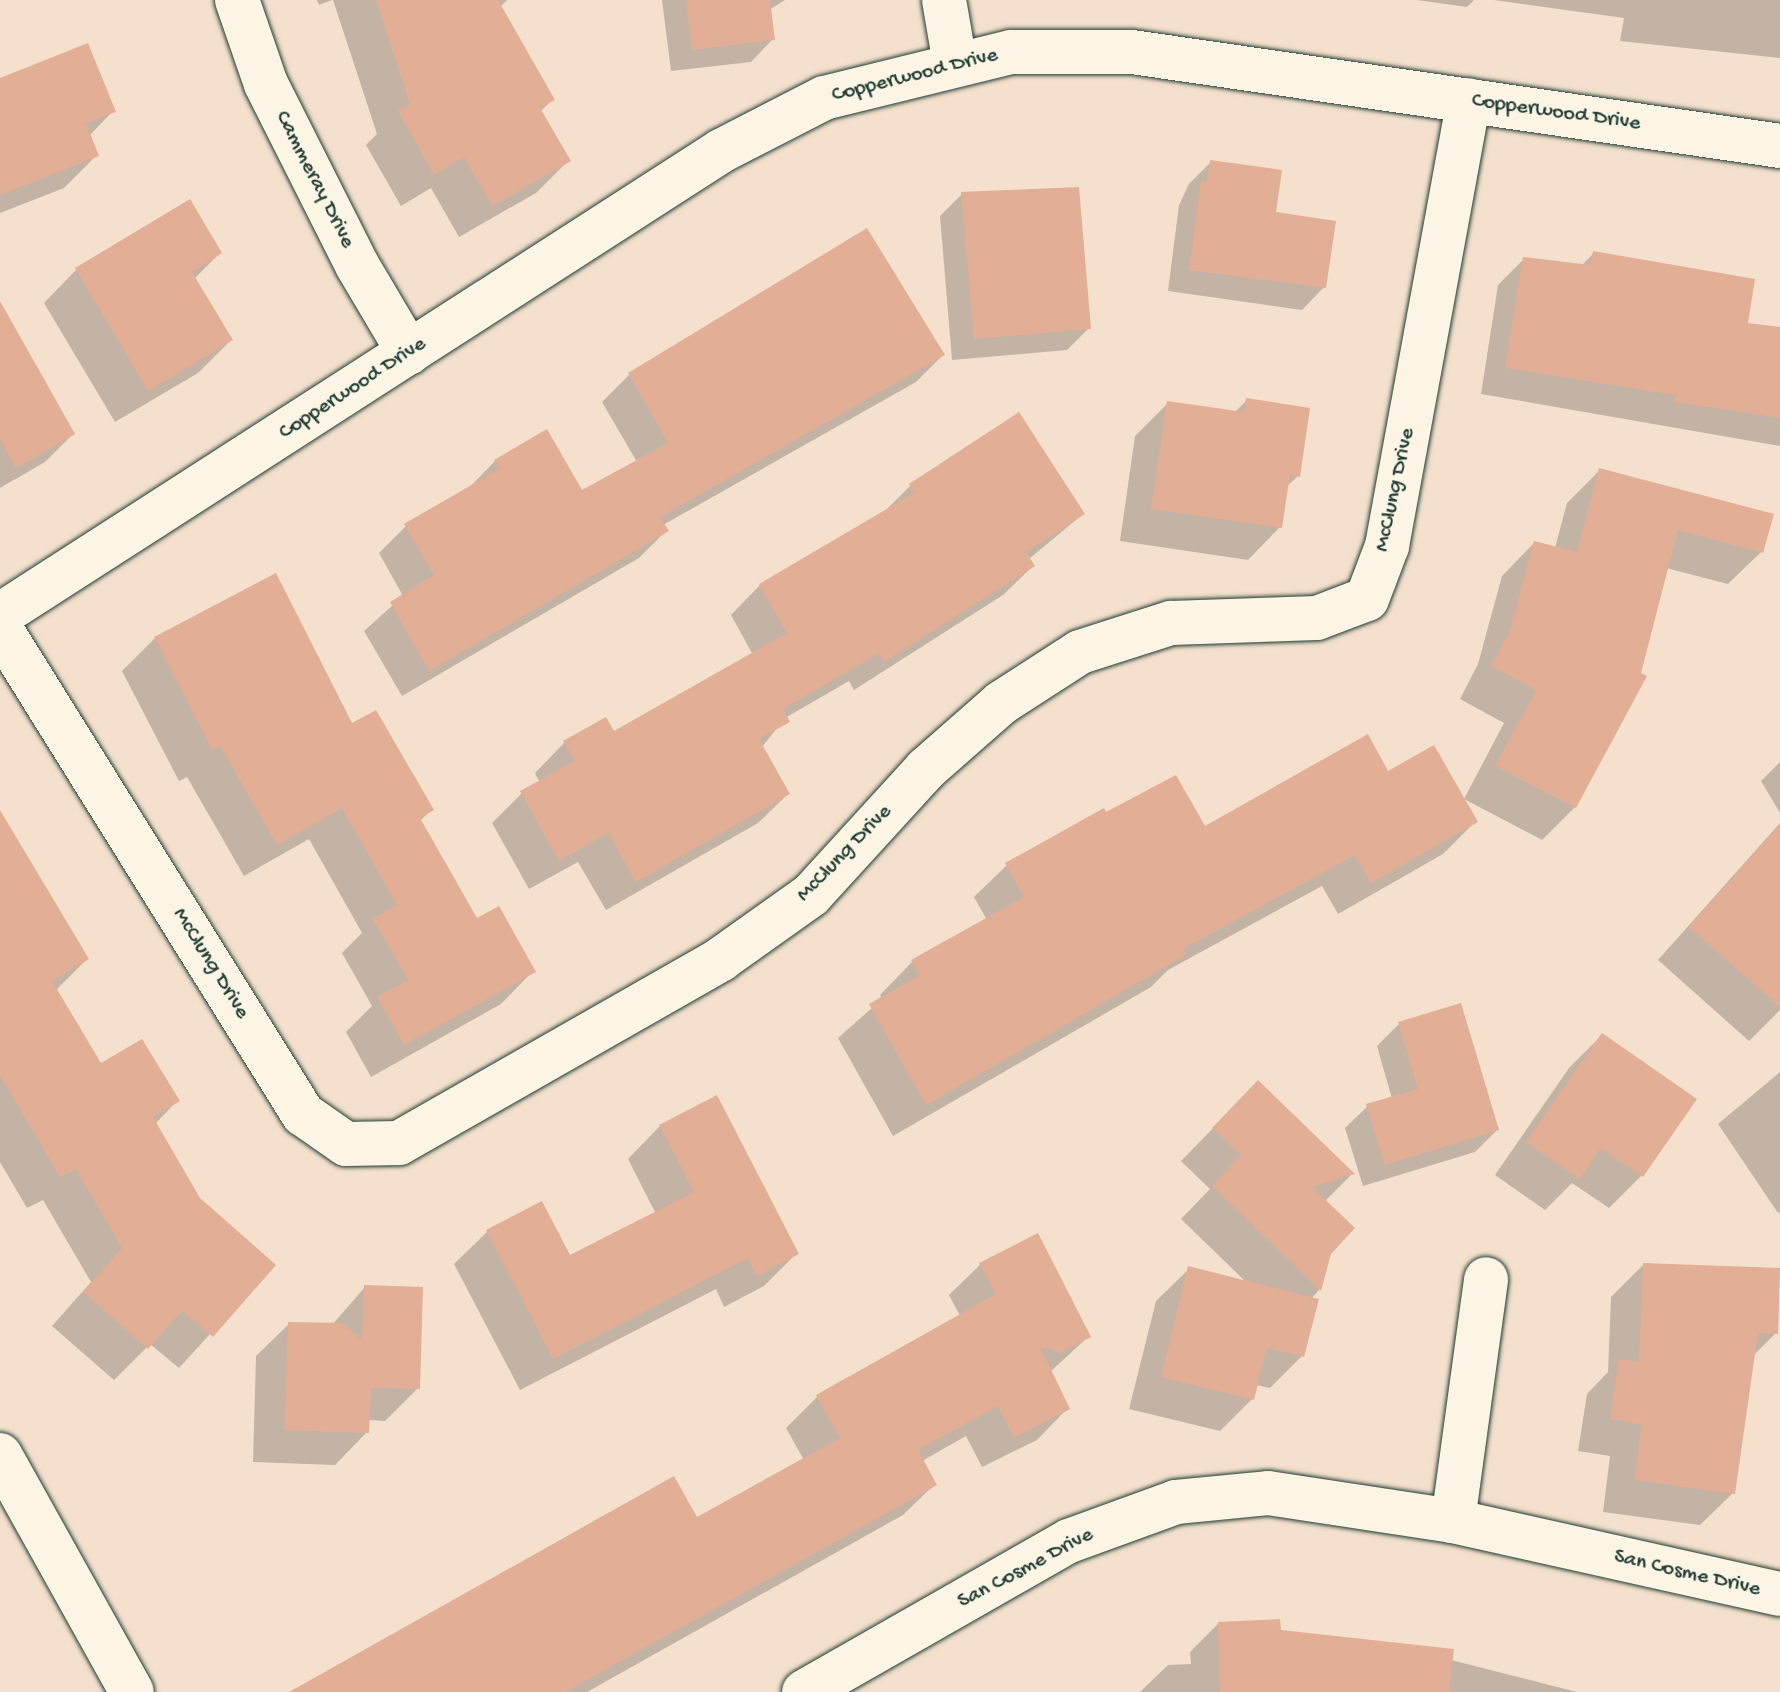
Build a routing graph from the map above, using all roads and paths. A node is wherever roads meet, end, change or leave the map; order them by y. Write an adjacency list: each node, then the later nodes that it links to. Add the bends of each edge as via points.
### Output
1 (237, 0): 6 (street, Cammeray Drive, via 272,97 357,265)
2 (944, 0): 3 (street)
3 (955, 64): 4 (street, Copperwood Drive, via 1011,52 1132,52); 6 (street, Copperwood Drive, via 824,98 721,151)
4 (1469, 100): 5 (street, Copperwood Drive); 8 (street, McClung Drive, via 1387,546 1367,599 1317,618 1171,623 1080,652 1001,703 926,769 811,895 721,959 399,1143 346,1144 303,1114)
5 (1780, 146)
6 (409, 353): 7 (street, Copperwood Drive)
7 (0, 615)
8 (0, 628)
9 (1486, 1279): 11 (street)
10 (0, 1455): 14 (street)
11 (1453, 1521): 12 (street, San Cosme Drive); 13 (street, San Cosme Drive, via 1268,1493 1176,1502 1069,1541)
12 (1780, 1594)
13 (827, 1687)
14 (132, 1692)

